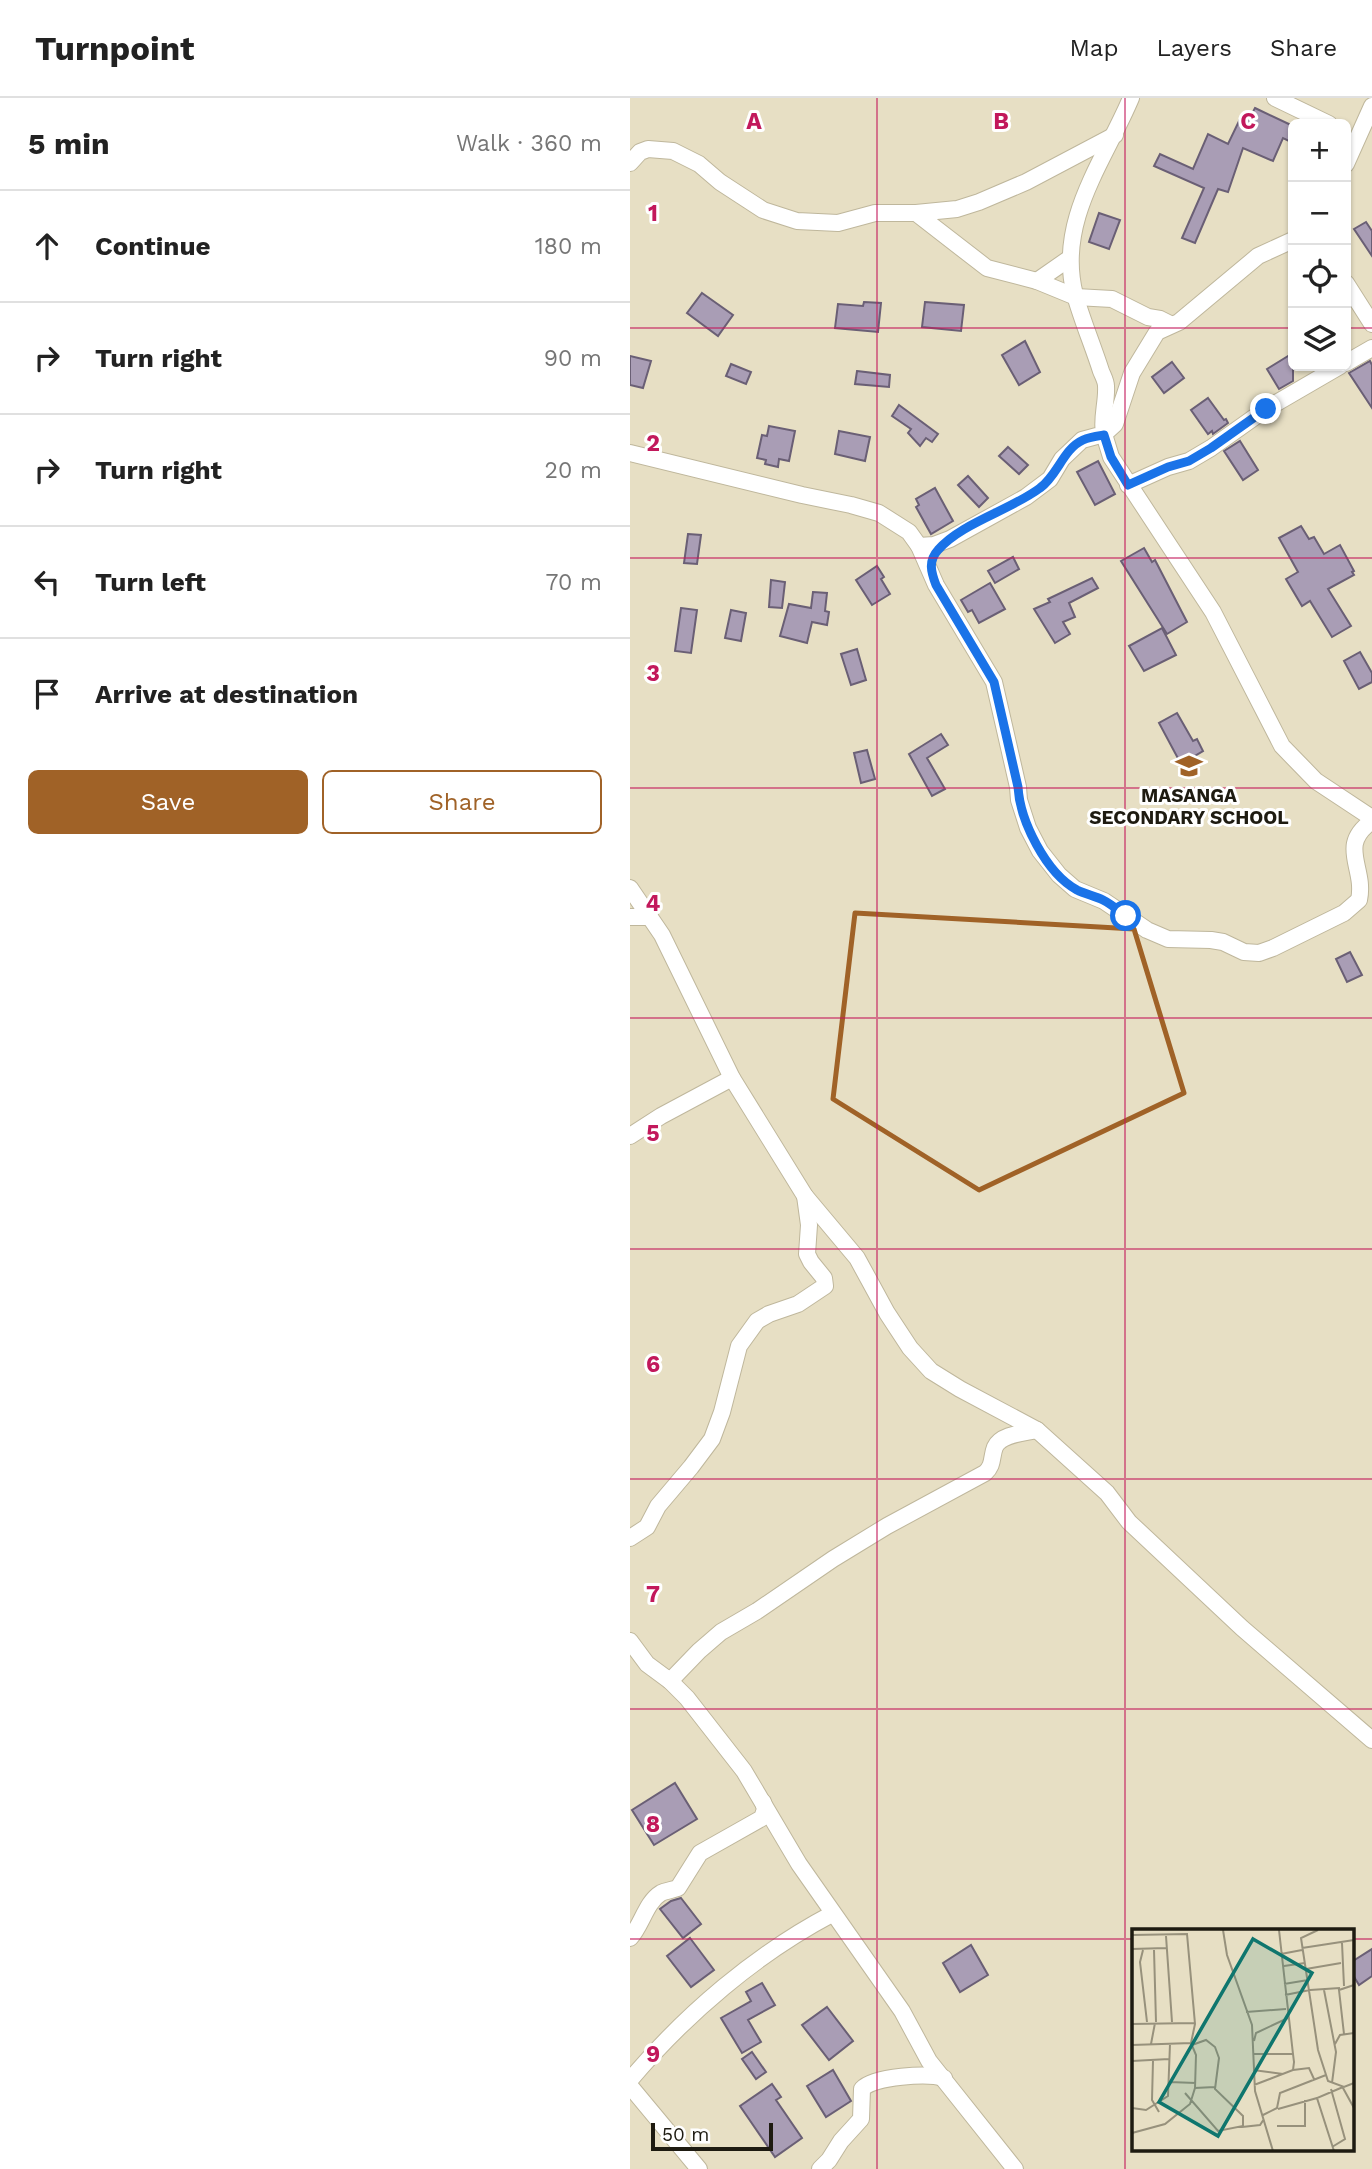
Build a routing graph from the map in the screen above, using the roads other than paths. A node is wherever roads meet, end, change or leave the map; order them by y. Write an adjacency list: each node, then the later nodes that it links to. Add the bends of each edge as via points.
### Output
1 (1131, 98): 5 (street)
2 (1275, 98): 4 (street)
3 (1372, 106): 6 (street)
4 (1319, 119)
5 (1115, 135): 8 (street, via 979,202); 10 (street, via 1086,186)
6 (1352, 135)
7 (630, 163): 8 (street, via 648,149 673,151 763,209 797,221 838,223 875,213)
8 (916, 213): 11 (street, via 987,268)
9 (1288, 242): 14 (street, via 1258,256 1179,322)
10 (1070, 258): 11 (street); 13 (street)
11 (1037, 281): 13 (street)
12 (1351, 291): 15 (street)
13 (1076, 297): 14 (street, via 1112,299); 19 (street, via 1106,385)
14 (1170, 324): 19 (street, via 1157,332 1132,373 1115,424)
15 (1372, 324)
16 (1372, 348): 17 (street)
17 (1351, 360)
18 (1331, 371): 21 (street, via 1189,461)
19 (1104, 435): 21 (street); 22 (street, via 1082,440 1038,489)
20 (630, 453): 23 (street, via 879,513 909,532)
21 (1128, 485): 25 (street, via 1213,612 1282,746 1315,781)
22 (950, 539): 23 (street); 24 (street, via 933,557)
23 (919, 546): 24 (street)
24 (930, 570): 25 (street, via 994,682 1019,800 1040,851 1075,889 1104,901 1147,930 1168,939 1223,942 1244,952 1273,948 1344,913 1359,900 1355,838)
25 (1372, 820)
26 (630, 888): 28 (street)
27 (630, 916): 28 (street)
28 (650, 917): 29 (street)
29 (732, 1078): 30 (street); 31 (street)
30 (630, 1136)
31 (805, 1196): 32 (street, via 857,1258 887,1313 931,1371); 33 (street, via 807,1254 825,1286 757,1321 739,1346 712,1439 658,1506 647,1527)
32 (1037, 1430): 35 (street, via 1004,1438 995,1447 994,1460 985,1473 887,1526 721,1632); 36 (street, via 1242,1628)
33 (630, 1538)
34 (630, 1641): 35 (street, via 647,1664)
35 (670, 1681): 37 (street, via 744,1771)
36 (1372, 1740)
37 (763, 1802): 38 (street); 39 (street, via 762,1818 700,1853 678,1888 662,1892 649,1906)
38 (832, 1914): 40 (street); 41 (street, via 784,1942 719,1991)
39 (630, 1938)
40 (944, 2078): 44 (street, via 934,2075 866,2084 861,2119); 45 (street)
41 (630, 2080)
42 (630, 2086): 43 (street)
43 (699, 2169)
44 (820, 2169)
45 (1015, 2169)

